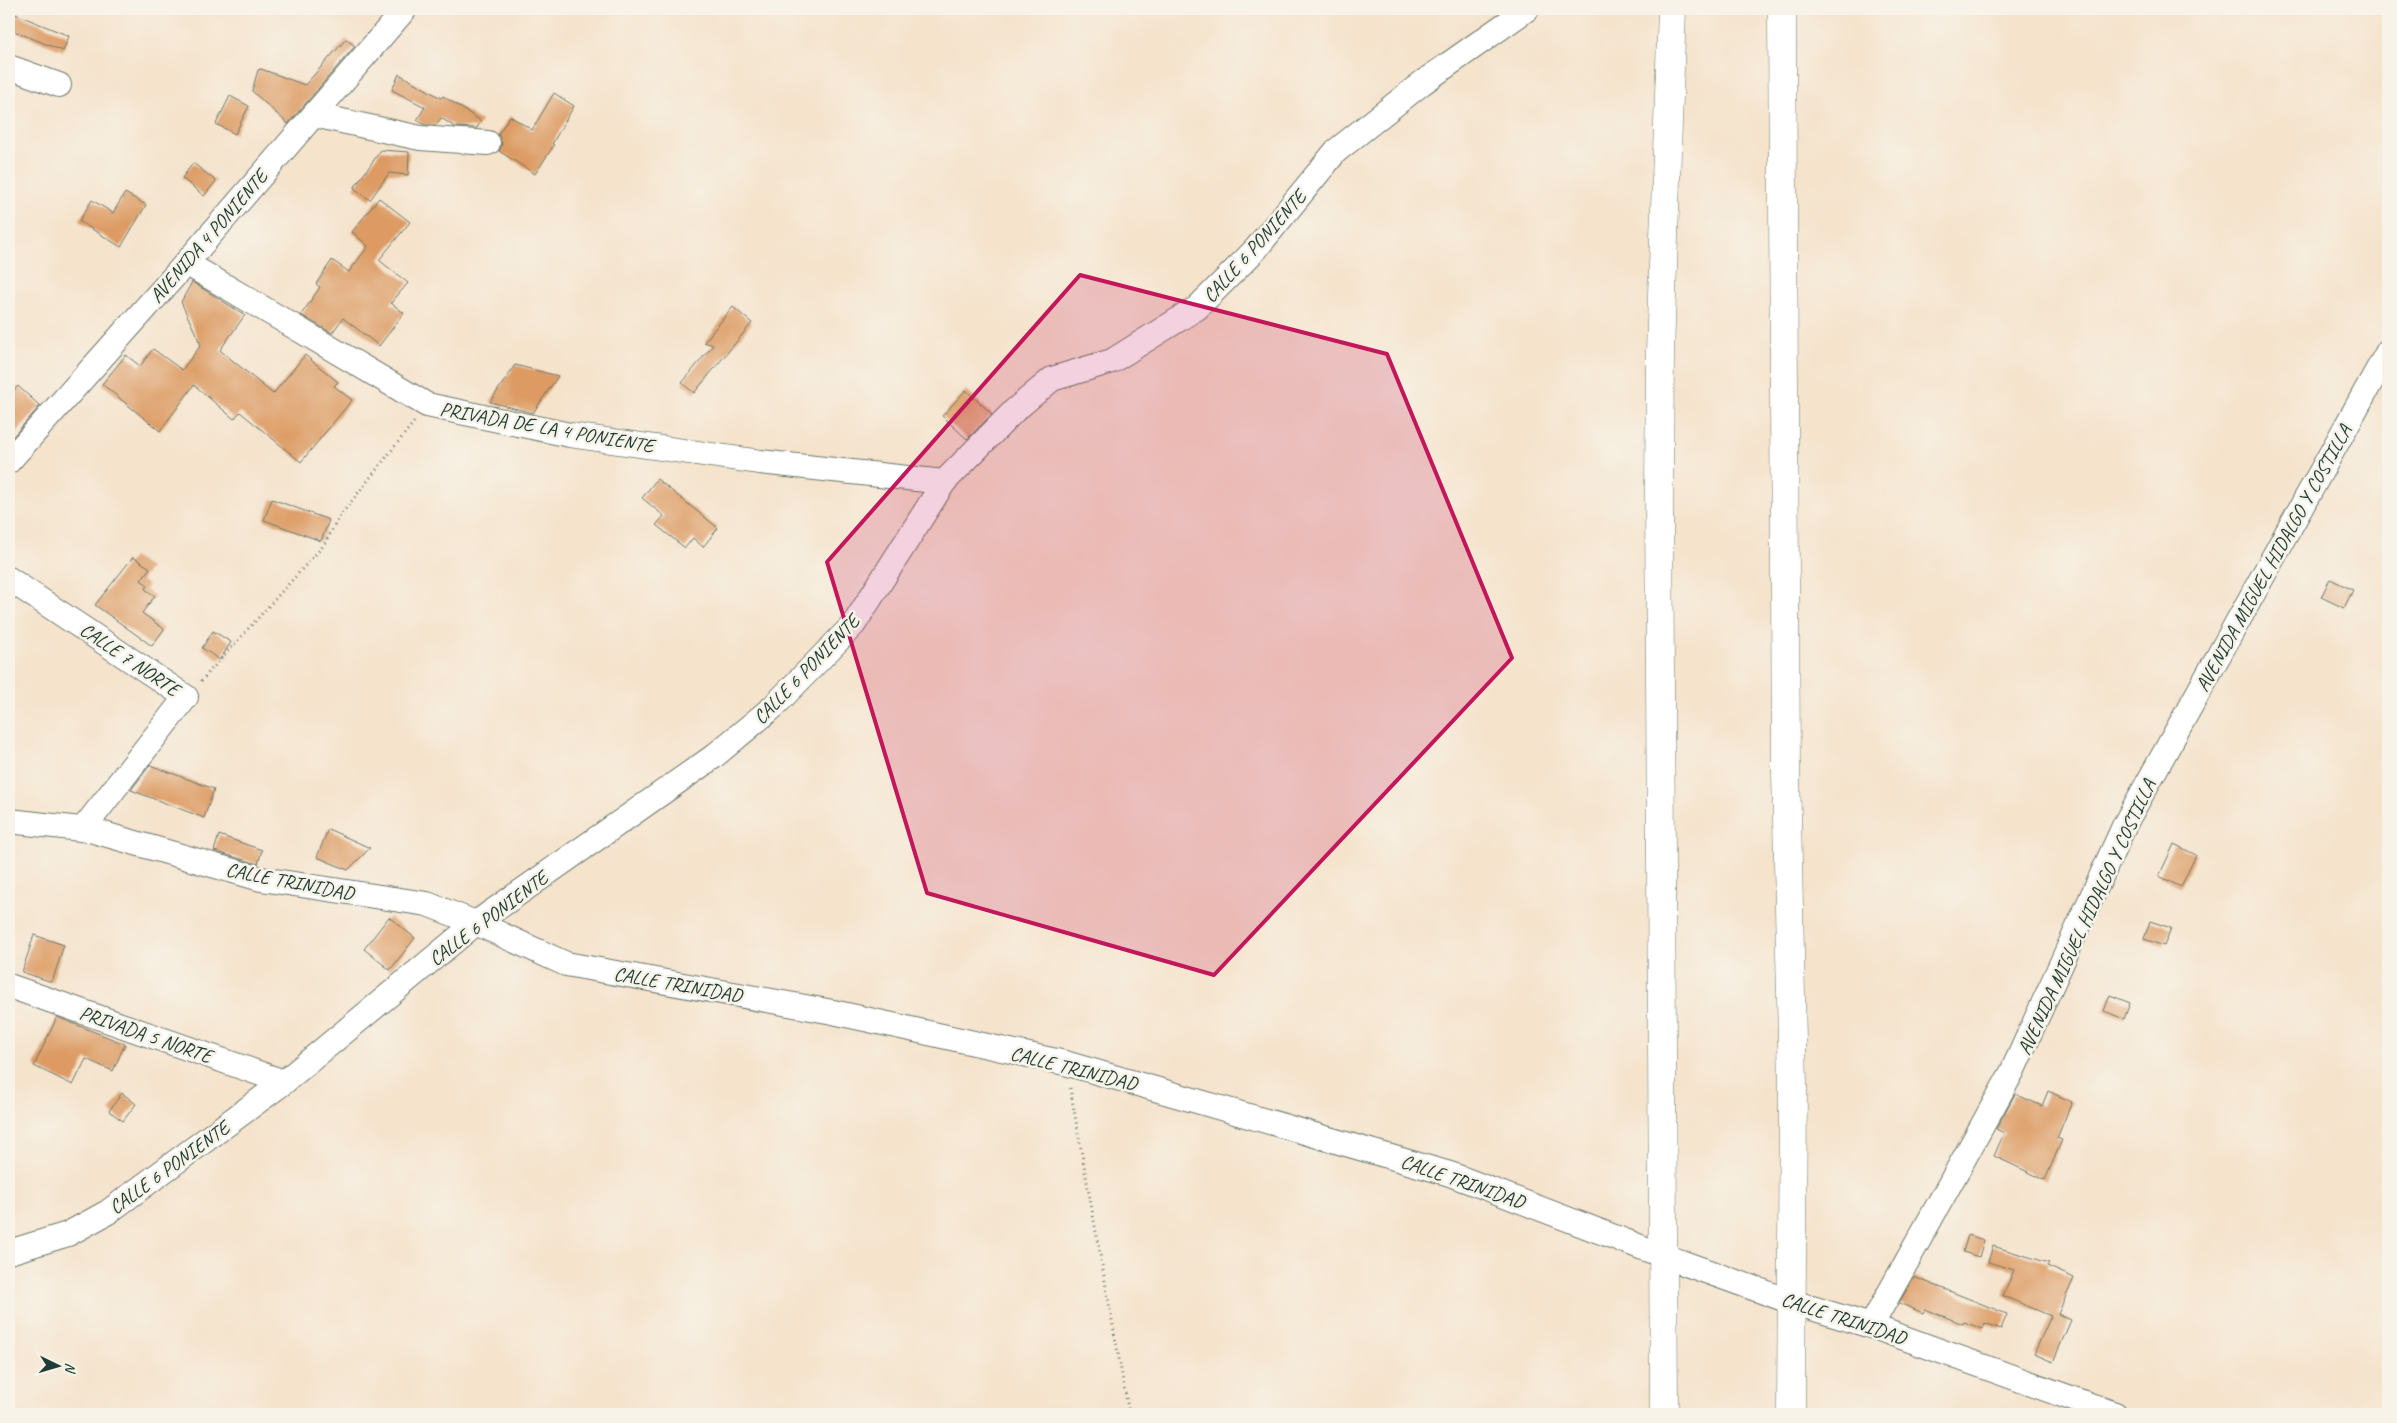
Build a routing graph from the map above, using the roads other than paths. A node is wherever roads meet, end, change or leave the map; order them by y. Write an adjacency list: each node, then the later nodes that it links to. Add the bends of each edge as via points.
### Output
1 (405, 9): 7 (street, AVENIDA 4 PONIENTE)
2 (1527, 9): 12 (street, CALLE 6 PONIENTE, via 1422,83 1336,151 1255,250 1197,308 1112,361 1052,379 1015,410)
3 (1672, 9): 20 (highway, via 1659,392)
4 (1782, 9): 21 (highway, via 1784,566 1793,1086)
5 (9, 67): 6 (street)
6 (59, 84)
7 (314, 115): 8 (street, via 420,138); 9 (street, AVENIDA 4 PONIENTE)
8 (488, 143)
9 (186, 263): 11 (street, AVENIDA 4 PONIENTE); 12 (street, PRIVADA DE LA 4 PONIENTE, via 427,406 570,435 760,462)
10 (2388, 351): 22 (street, AVENIDA MIGUEL HIDALGO Y COSTILLA, via 2125,824 2012,1072)
11 (9, 461)
12 (944, 482): 16 (street, CALLE 6 PONIENTE, via 854,624 773,706 713,757)
13 (9, 579): 15 (street, CALLE 7 NORTE, via 186,697)
14 (9, 821): 15 (street, CALLE TRINIDAD)
15 (83, 829): 16 (street, CALLE TRINIDAD, via 261,879 427,904)
16 (476, 923): 18 (street, CALLE 6 PONIENTE); 20 (street, CALLE TRINIDAD, via 566,964 833,1012 1065,1063 1450,1174)
17 (9, 986): 18 (street, PRIVADA 5 NORTE)
18 (284, 1082): 19 (street, CALLE 6 PONIENTE, via 108,1212 68,1234)
19 (9, 1252)
20 (1664, 1256): 21 (street, CALLE TRINIDAD); 23 (highway)
21 (1792, 1302): 22 (street, CALLE TRINIDAD); 24 (highway)
22 (1871, 1326): 25 (street, CALLE TRINIDAD)
23 (1664, 1414)
24 (1791, 1414)
25 (2115, 1414)

